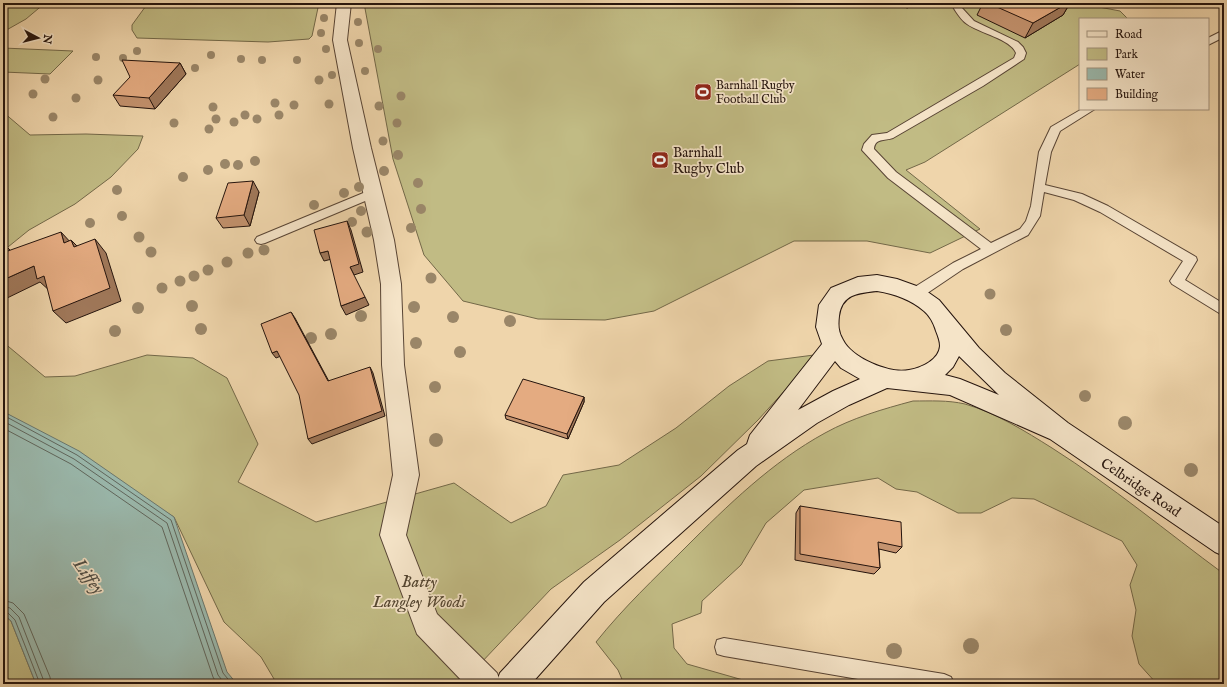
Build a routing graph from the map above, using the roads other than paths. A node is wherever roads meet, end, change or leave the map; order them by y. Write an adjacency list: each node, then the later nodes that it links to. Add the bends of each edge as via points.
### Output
1 (344, 3): 7 (main road, via 340,40)
2 (965, 3): 9 (lane, via 957,7 964,18 974,26 1012,42 1019,48 1019,59 889,136 876,137 869,144 868,150 892,175)
3 (1224, 33): 4 (lane)
4 (1209, 41)
5 (1088, 110): 6 (lane, via 1055,129 1045,152)
6 (1039, 187): 9 (lane, via 1036,214 1031,224 1024,232); 11 (lane, via 1078,197 1104,209 1191,260 1177,281)
7 (373, 193): 8 (lane); 19 (main road, via 391,284 394,365 406,475 393,535 427,624)
8 (261, 240)
9 (991, 250): 10 (lane, via 958,266)
10 (916, 294): 12 (main road, via 932,306); 13 (main road, via 877,283 858,285 838,294 830,305 827,327)
11 (1224, 311)
12 (944, 320): 14 (main road, via 951,347 943,364 926,376); 15 (main road, via 971,354 997,380)
13 (834, 346): 14 (main road, via 849,361 866,371); 16 (main road)
14 (895, 379): 15 (main road, via 952,386); 16 (main road, via 841,398 809,416)
15 (1059, 431): 17 (main road, Celbridge Road)
16 (747, 458): 20 (main road, via 594,592)
17 (1224, 543)
18 (724, 647): 21 (lane)
19 (486, 684)
20 (511, 684)
21 (944, 684)

